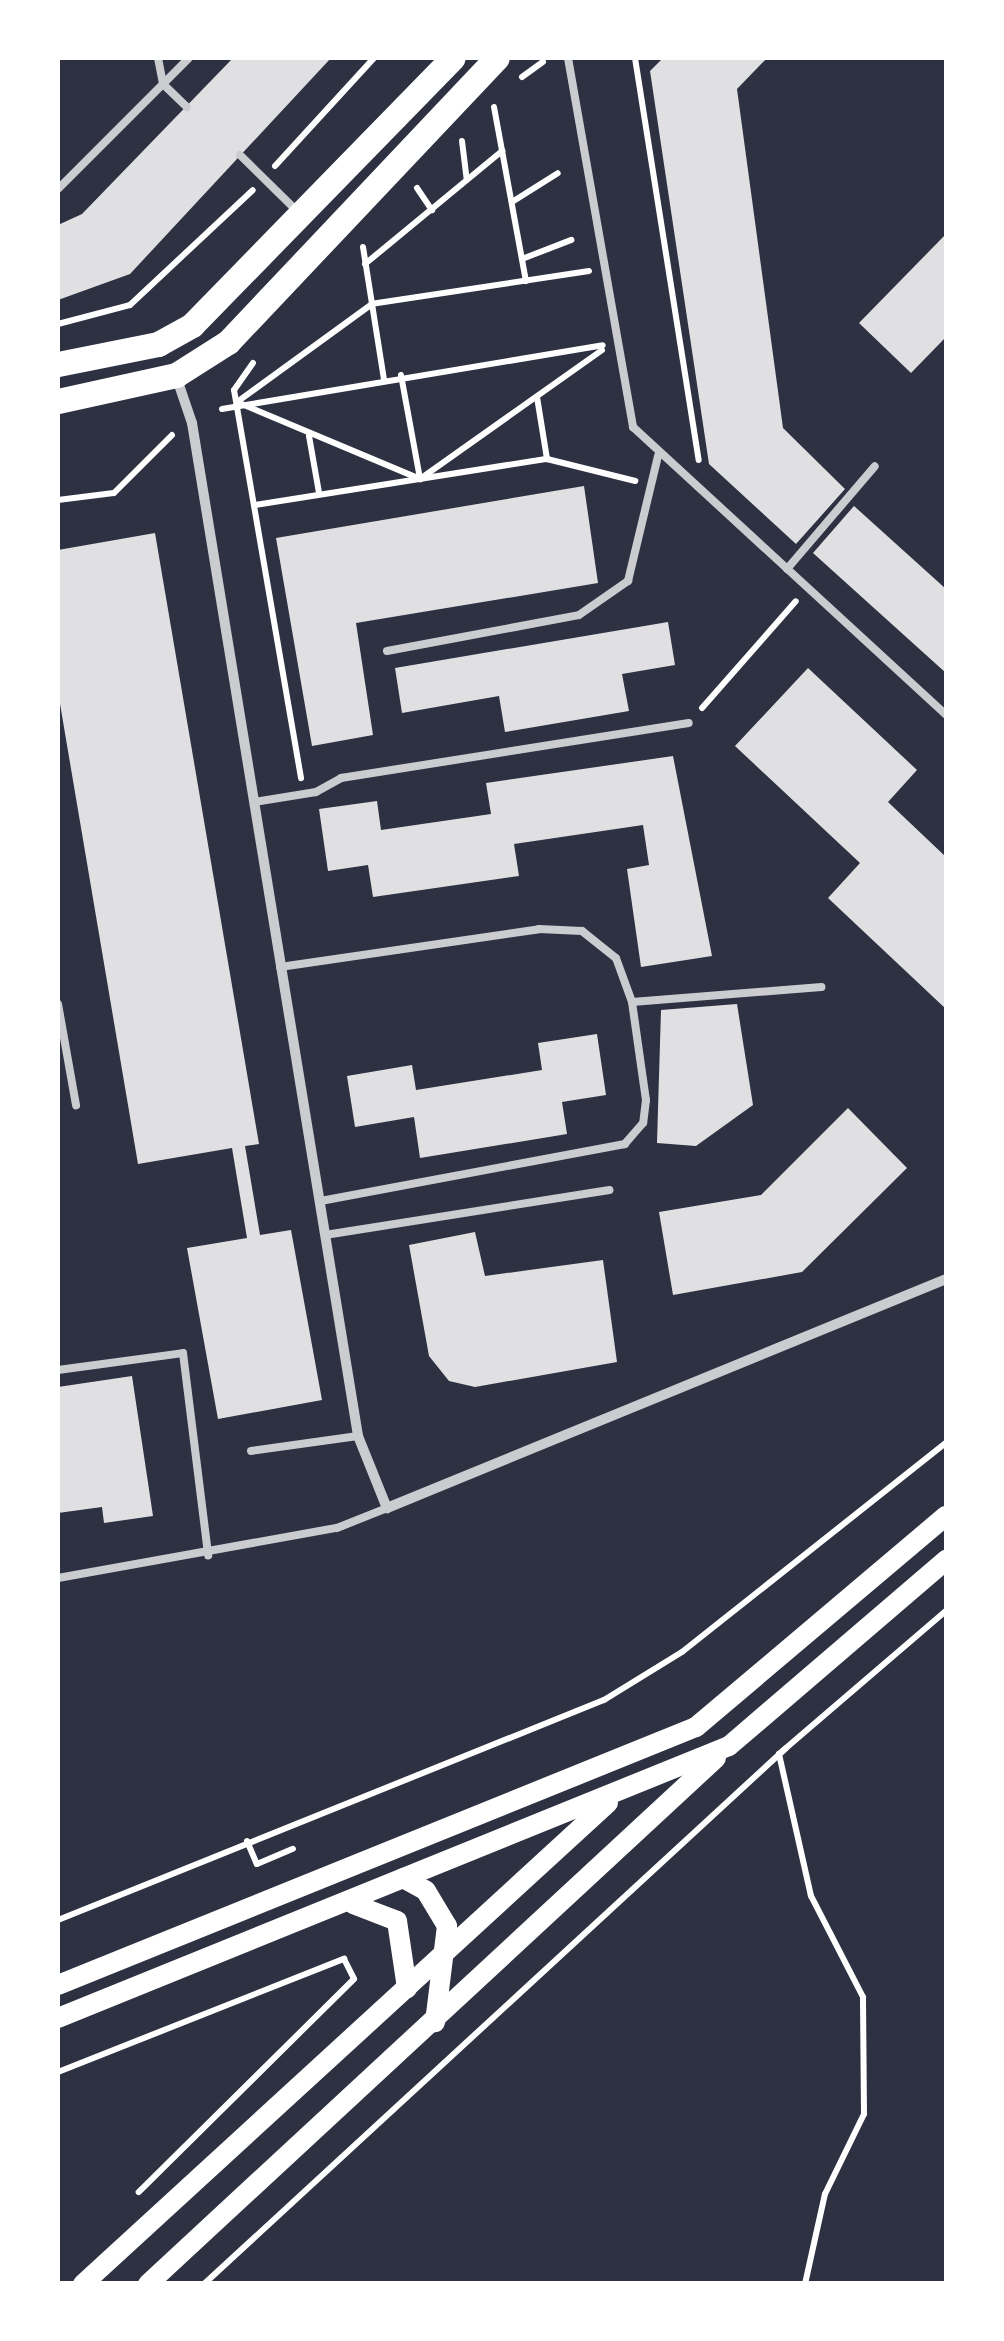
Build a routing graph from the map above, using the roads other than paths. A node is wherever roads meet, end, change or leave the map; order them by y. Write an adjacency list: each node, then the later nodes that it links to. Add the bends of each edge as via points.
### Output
1 (158, 58): 6 (lane)
2 (189, 58): 6 (lane)
3 (453, 58): 10 (main road)
4 (497, 58): 12 (main road, via 228,342)
5 (568, 58): 14 (lane, via 621,399)
6 (162, 84): 7 (lane); 9 (lane)
7 (187, 107)
8 (240, 156): 10 (lane)
9 (58, 189)
10 (304, 217): 11 (main road, via 214,307 158,344)
11 (58, 364)
12 (176, 375): 13 (main road); 20 (street, via 192,423)
13 (58, 401)
14 (658, 456): 16 (lane); 17 (lane, via 628,582 580,615)
15 (875, 466): 16 (lane)
16 (787, 569): 18 (lane)
17 (387, 651)
18 (946, 715)
19 (689, 723): 20 (lane, via 341,778 304,794)
20 (254, 802): 21 (street)
21 (280, 967): 23 (lane, via 539,929 582,931 616,958); 27 (street)
22 (821, 987): 23 (lane)
23 (632, 1002): 27 (lane, via 646,1100 643,1124 624,1144)
24 (58, 1004): 25 (lane)
25 (76, 1105)
26 (609, 1190): 28 (lane)
27 (319, 1201): 28 (street)
28 (325, 1236): 31 (street)
29 (946, 1279): 33 (street)
30 (58, 1370): 35 (lane, via 183,1353)
31 (358, 1436): 32 (lane); 33 (street)
32 (251, 1451)
33 (387, 1508): 35 (lane)
34 (946, 1516): 38 (main road)
35 (208, 1555): 37 (lane)
36 (946, 1560): 39 (main road)
37 (58, 1578)
38 (696, 1727): 40 (main road); 41 (main road)
39 (729, 1746): 40 (main road); 48 (main road)
40 (617, 1794): 42 (main road); 44 (main road)
41 (346, 1872): 42 (main road); 45 (main road)
42 (408, 1880): 43 (main road); 44 (main road, via 438,1905)
43 (350, 1903): 46 (main road, via 396,1920); 47 (main road)
44 (449, 1950): 46 (main road); 48 (main road)
45 (58, 1986)
46 (406, 1988): 49 (main road)
47 (58, 2018)
48 (435, 2022): 50 (main road)
49 (83, 2284)
50 (148, 2284)

